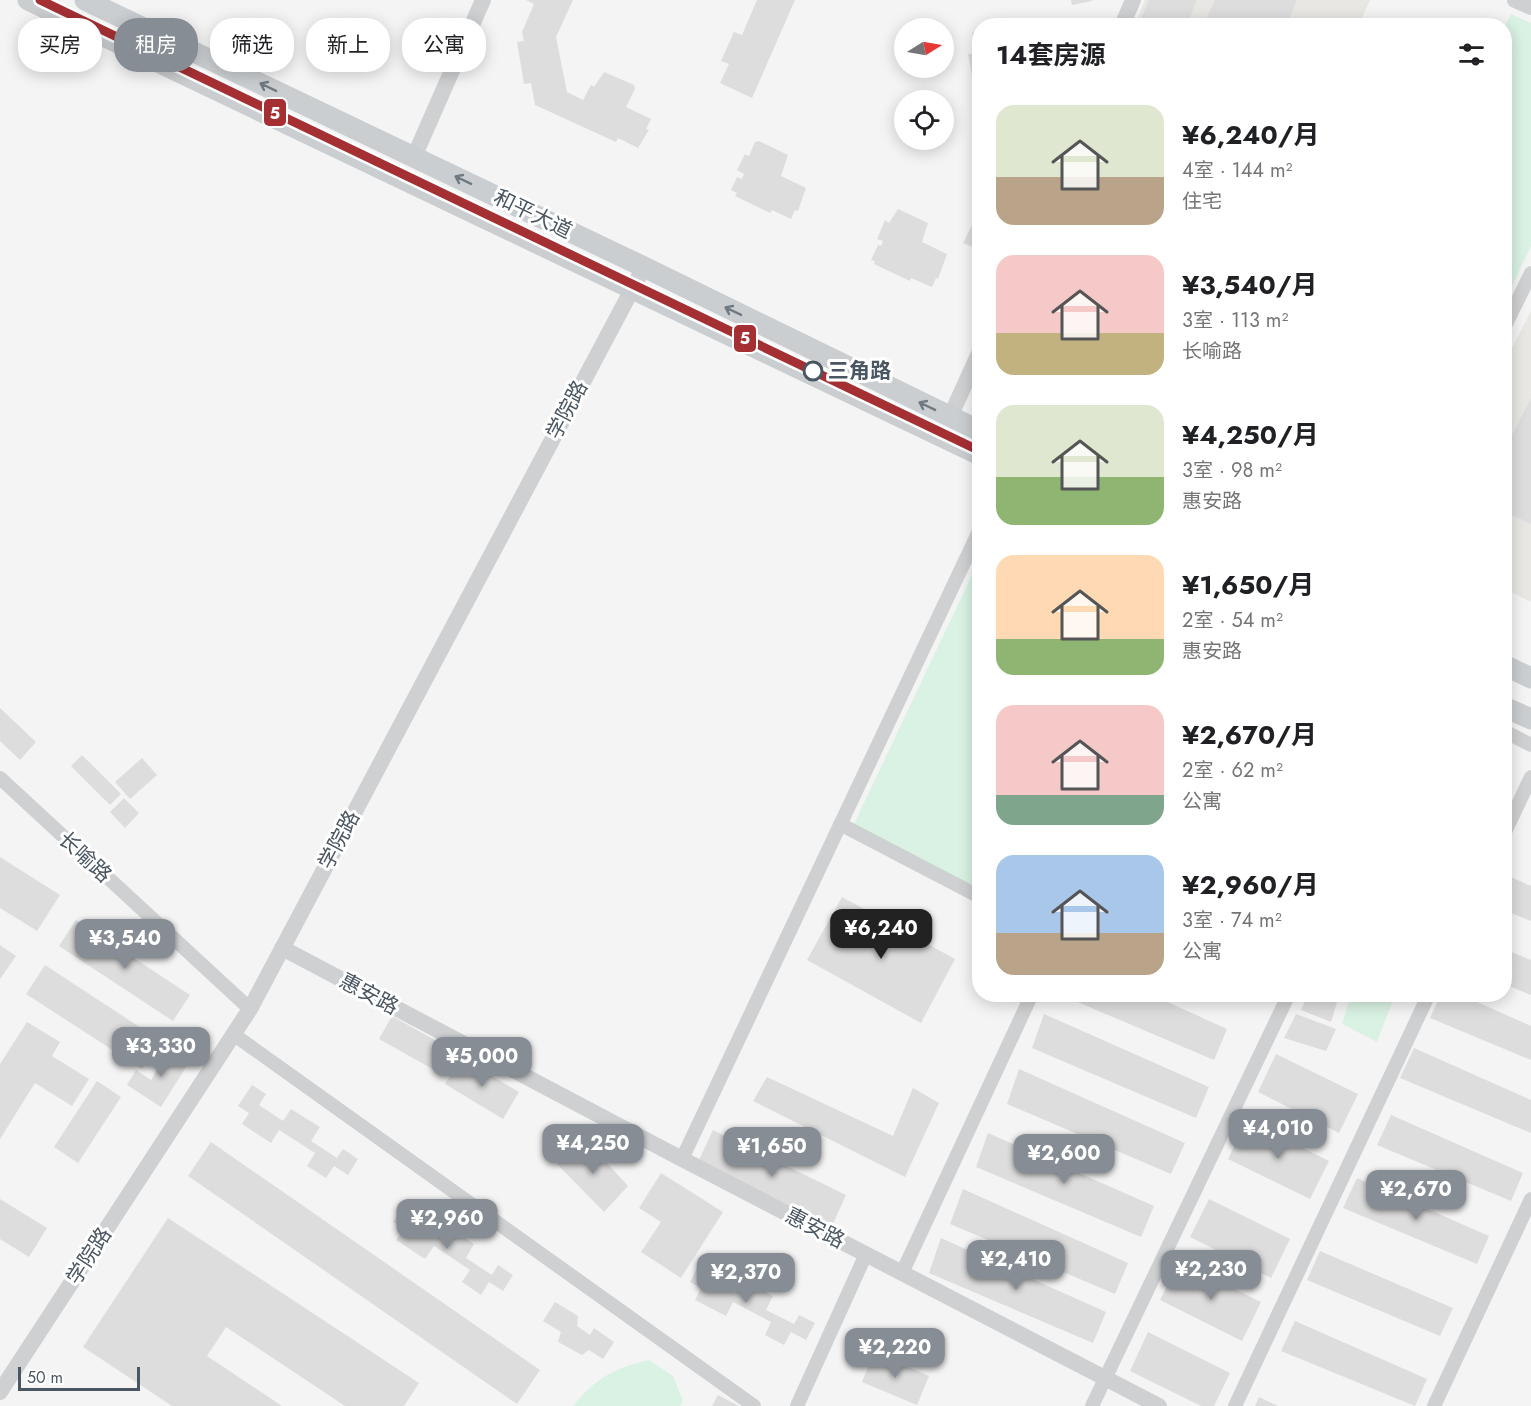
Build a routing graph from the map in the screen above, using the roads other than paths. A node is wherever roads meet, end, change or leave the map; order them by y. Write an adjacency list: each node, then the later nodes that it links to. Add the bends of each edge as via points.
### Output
1 (28, 0): 11 (main road, 和平大道)
2 (85, 0): 8 (main road, 和平大道, one-way to 2)
3 (483, 0): 8 (street)
4 (1133, 0): 7 (street)
5 (1515, 0): 6 (street)
6 (1531, 7)
7 (1125, 18)
8 (414, 157): 9 (main road, 和平大道, one-way to 8)
9 (644, 267): 11 (street, 学院路); 14 (main road, 和平大道, one-way to 9)
10 (1531, 273): 12 (street)
11 (632, 289): 16 (main road, 和平大道); 29 (street, 学院路)
12 (1512, 312)
13 (972, 369): 14 (street)
14 (950, 417): 15 (main road, 和平大道)
15 (972, 427)
16 (972, 451)
17 (972, 554): 27 (street)
18 (1512, 669): 19 (main road)
19 (1531, 678)
20 (1512, 711): 21 (main road)
21 (1531, 719)
22 (1512, 735): 23 (street)
23 (1531, 746)
24 (1531, 777): 26 (street)
25 (0, 778): 33 (street, 长喻路)
26 (1512, 817)
27 (840, 824): 28 (street); 35 (street)
28 (972, 893)
29 (282, 948): 33 (street, 学院路); 35 (street, 惠安路)
30 (1028, 1002): 38 (street)
31 (1285, 1002): 39 (street)
32 (1425, 1002): 45 (street)
33 (250, 1009): 34 (street, 学院路)
34 (233, 1034): 40 (street, 学院路); 41 (street)
35 (682, 1160): 37 (street, 惠安路)
36 (1531, 1199): 46 (street)
37 (866, 1254): 38 (street, 惠安路); 42 (street)
38 (902, 1273): 39 (street, 惠安路)
39 (1104, 1377): 43 (street); 44 (street, 惠安路)
40 (0, 1392)
41 (754, 1406)
42 (796, 1406)
43 (1092, 1406)
44 (1159, 1406)
45 (1235, 1406)
46 (1434, 1406)

